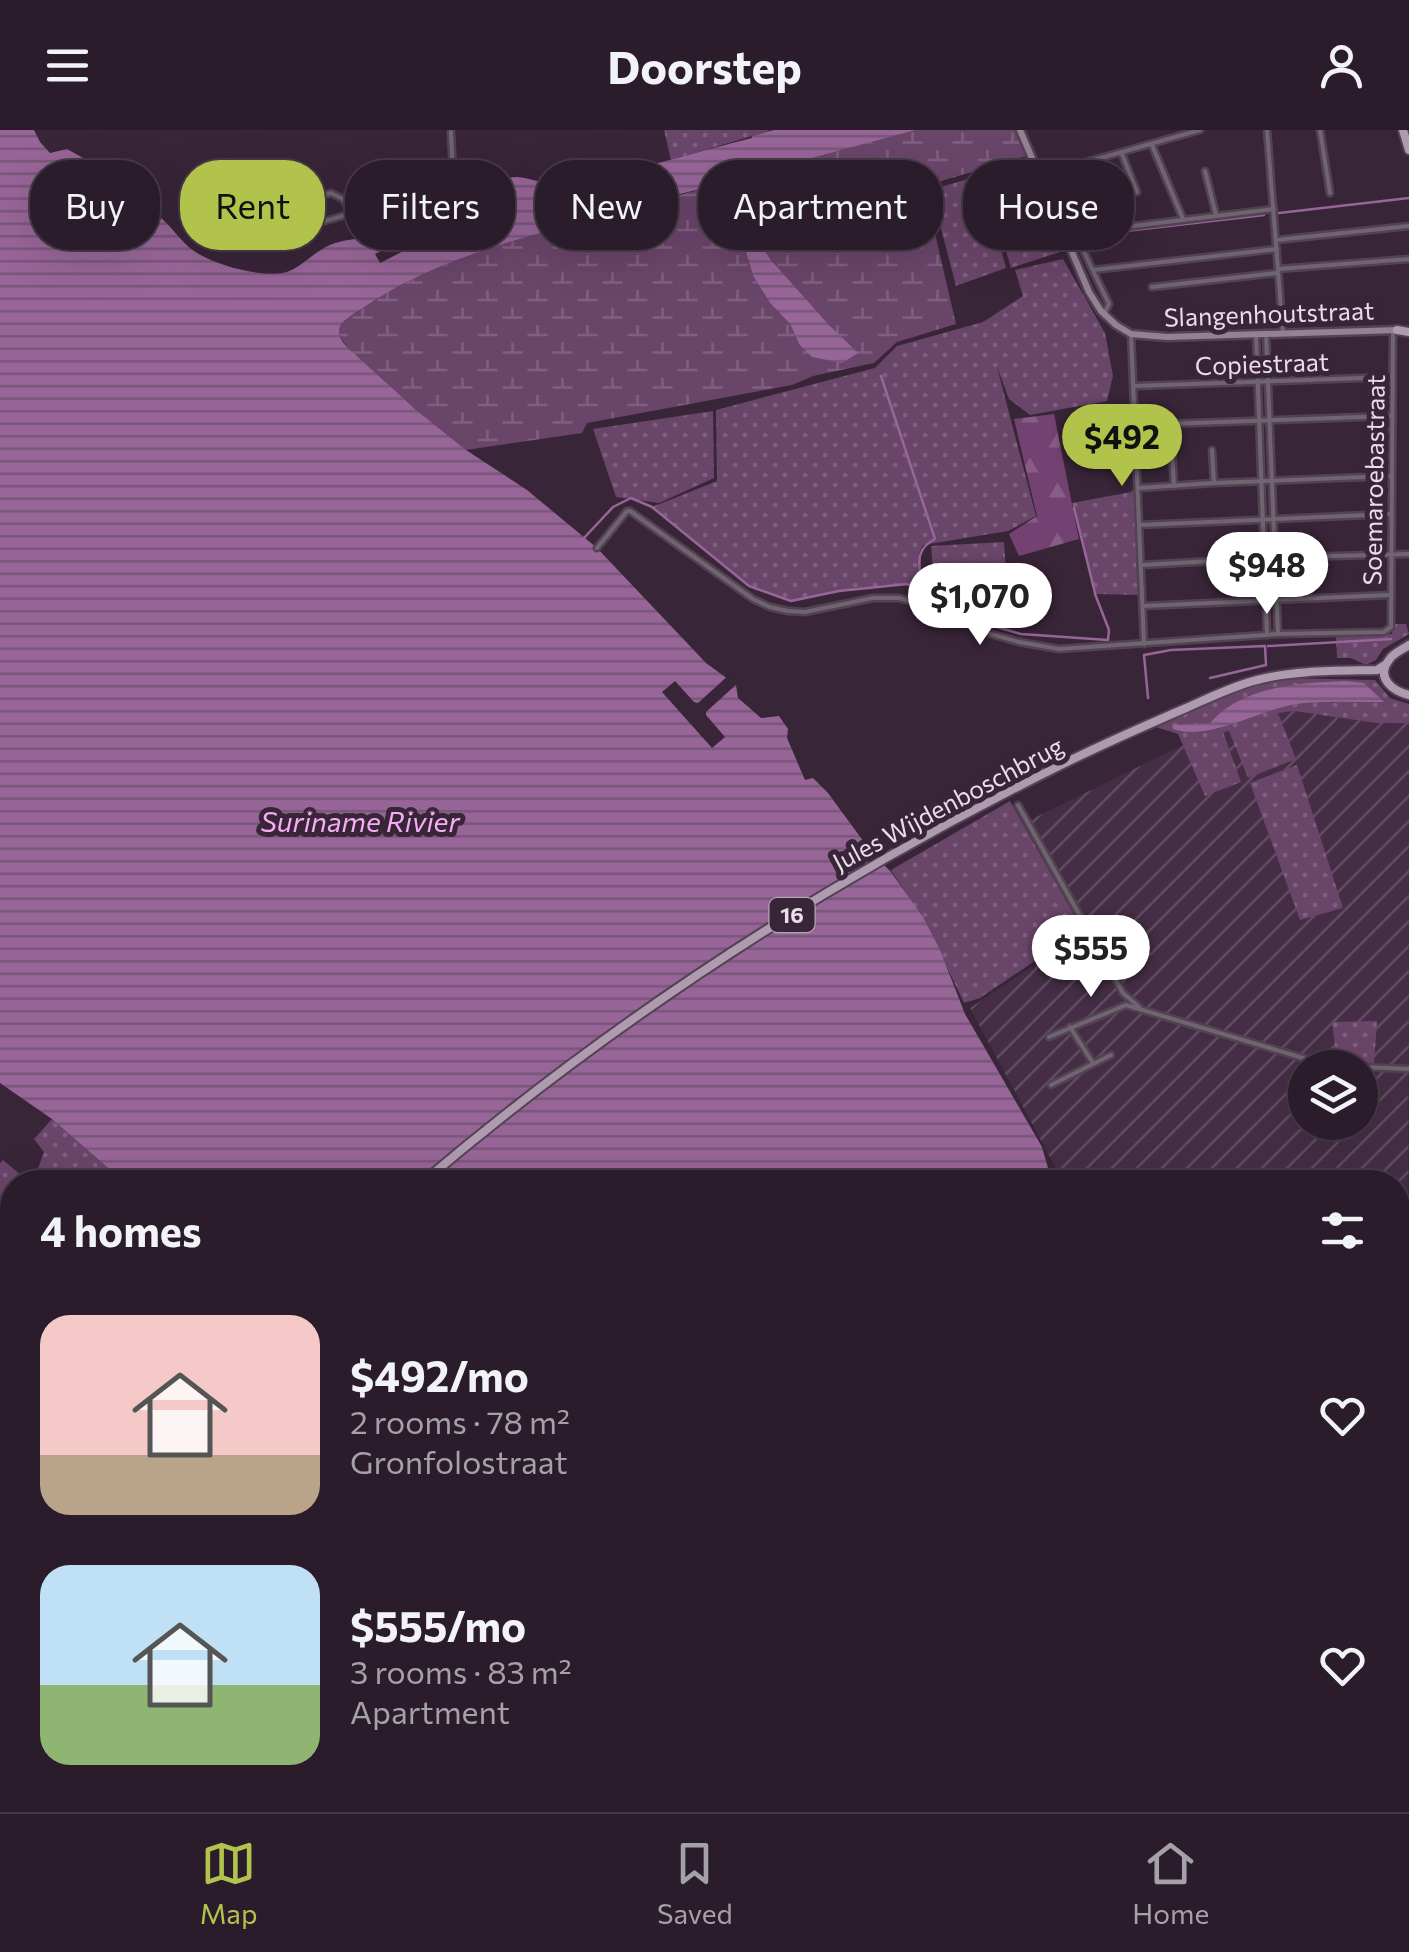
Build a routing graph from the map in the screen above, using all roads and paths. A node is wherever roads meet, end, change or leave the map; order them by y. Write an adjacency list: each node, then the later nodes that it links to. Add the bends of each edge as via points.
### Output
1 (458, 130): 6 (street)
2 (1020, 130): 28 (street)
3 (1200, 130): 8 (street)
4 (1267, 130): 16 (street)
5 (1320, 130): 15 (street)
6 (450, 131): 11 (street)
7 (1407, 131): 9 (main road)
8 (1152, 145): 10 (street); 18 (street)
9 (1409, 150)
10 (1122, 153): 12 (street); 14 (street)
11 (451, 160)
12 (1099, 160)
13 (1205, 171): 17 (street)
14 (1137, 192)
15 (1330, 192)
16 (1274, 209): 17 (street); 21 (street)
17 (1216, 214): 18 (street)
18 (1183, 219): 19 (street)
19 (1134, 225)
20 (1409, 226): 21 (street)
21 (1277, 240): 22 (street)
22 (1277, 249): 25 (street); 26 (street)
23 (1083, 250): 25 (street)
24 (1409, 259): 26 (street)
25 (1092, 270): 28 (street, via 1108,304)
26 (1278, 271): 27 (street); 34 (street)
27 (1152, 287)
28 (1104, 314): 33 (street)
29 (1395, 330): 30 (main road); 34 (street, Slangenhoutstraat); 35 (street, Soemaroebastraat)
30 (1409, 330)
31 (1256, 333): 32 (street, Slangenhoutstraat); 33 (street, Slangenhoutstraat); 36 (street)
32 (1266, 333): 34 (street, Slangenhoutstraat); 37 (street)
33 (1132, 334): 38 (street)
34 (1283, 334)
35 (1392, 377): 37 (street, Copiestraat); 39 (street, Soemaroebastraat)
36 (1257, 380): 37 (street, Copiestraat); 38 (street, Copiestraat); 40 (street)
37 (1267, 380): 41 (street)
38 (1134, 386): 42 (street)
39 (1392, 416): 41 (street); 45 (street, Soemaroebastraat)
40 (1258, 419): 41 (street); 42 (street); 46 (street)
41 (1268, 419): 47 (street)
42 (1135, 425): 50 (street)
43 (1212, 450): 48 (street)
44 (1172, 452): 49 (street)
45 (1392, 476): 47 (street); 51 (street, Soemaroebastraat)
46 (1261, 480): 47 (street); 48 (street); 53 (street)
47 (1271, 480): 52 (street)
48 (1214, 482): 49 (street)
49 (1174, 486): 50 (street)
50 (1138, 488): 54 (street)
51 (1392, 514): 52 (street); 56 (street, Soemaroebastraat)
52 (1273, 518): 53 (street); 59 (street)
53 (1264, 519): 54 (street); 58 (street)
54 (1140, 525): 60 (street)
55 (597, 548): 67 (street, via 630,511 753,599 788,612 899,598 1020,642 1059,649)
56 (1392, 554): 57 (street); 59 (street); 61 (street, Soemaroebastraat)
57 (1409, 554)
58 (1264, 558): 59 (street); 60 (street); 62 (street)
59 (1274, 558): 63 (street)
60 (1142, 564): 64 (street)
61 (1390, 595): 63 (street); 65 (street, Soemaroebastraat, via 1391,627 1384,632)
62 (1265, 600): 63 (street); 64 (street); 66 (street)
63 (1276, 600): 65 (street)
64 (1144, 606): 67 (street)
65 (1278, 634): 66 (street)
66 (1267, 635): 67 (street)
67 (1144, 644)
68 (1406, 649): 69 (main road)
69 (1385, 666): 70 (main road, Jules Wijdenboschbrug / 16); 71 (main road)
70 (1332, 672): 71 (main road, Jules Wijdenboschbrug / 16); 81 (main road, Jules Wijdenboschbrug / 16, via 1274,676 1196,704 1092,749 881,860 699,974 558,1073)
71 (1385, 678): 72 (main road, 16)
72 (1408, 694)
73 (1018, 805): 74 (street, via 1123,993)
74 (1139, 1008): 75 (street, via 1118,1007); 79 (street, via 1320,1063)
75 (1070, 1027): 76 (street); 78 (street)
76 (1049, 1037)
77 (1110, 1055): 78 (street)
78 (1093, 1063): 80 (street)
79 (1409, 1069)
80 (1052, 1085)
81 (438, 1170)

